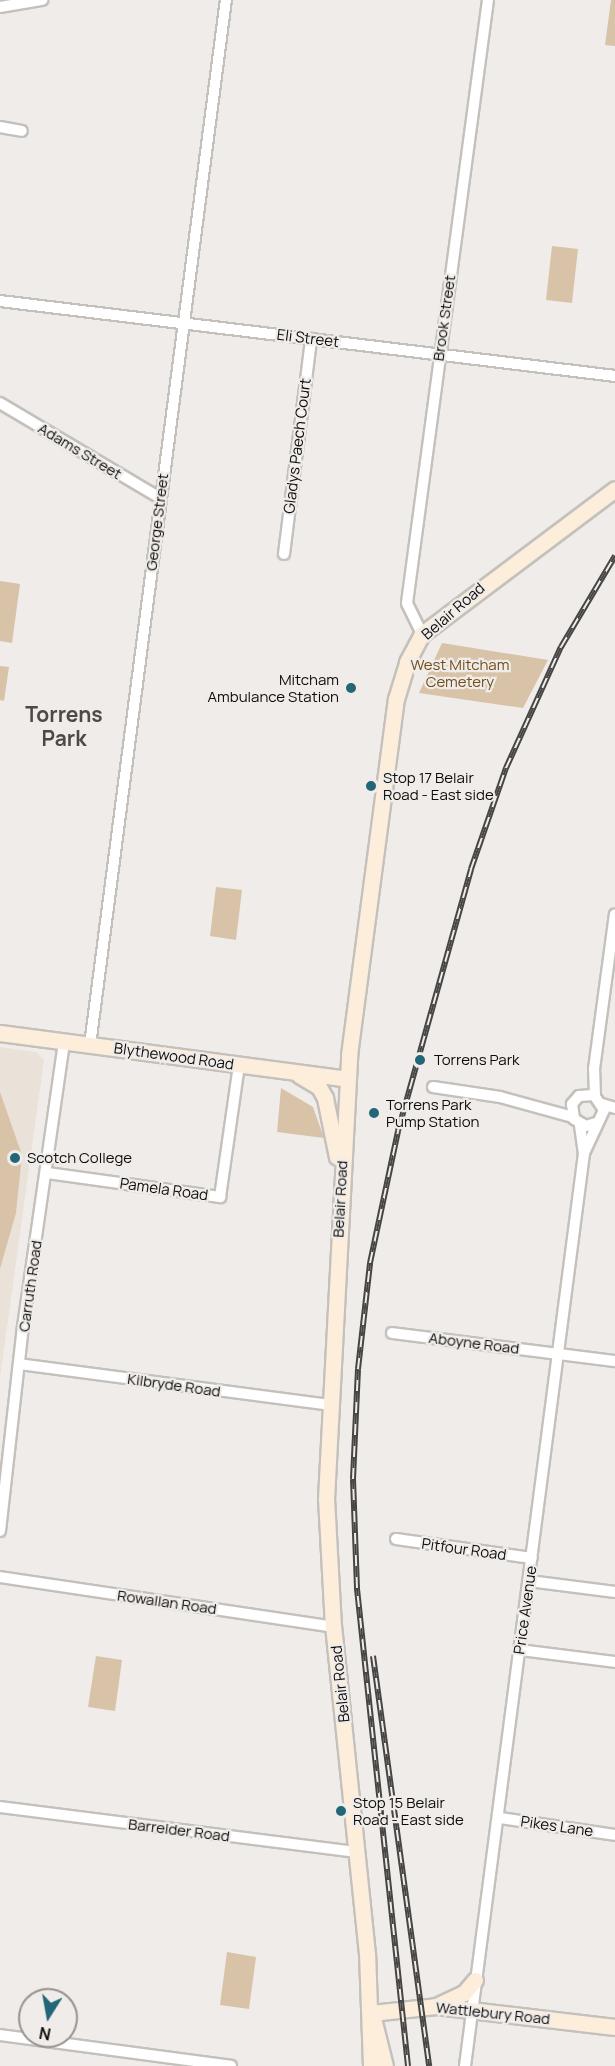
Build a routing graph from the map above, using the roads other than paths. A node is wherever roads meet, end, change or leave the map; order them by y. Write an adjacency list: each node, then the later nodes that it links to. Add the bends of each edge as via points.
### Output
1 (42, 0): 4 (street)
2 (226, 0): 8 (street, George Street)
3 (488, 0): 10 (street, Brook Street)
4 (0, 7)
5 (0, 127): 6 (street)
6 (22, 131)
7 (0, 301): 8 (street, Eli Street)
8 (183, 323): 9 (street, Eli Street); 14 (street, George Street)
9 (311, 339): 10 (street, Eli Street); 15 (street, Gladys Paech Court)
10 (438, 354): 11 (street, Eli Street); 16 (street, Brook Street, via 407,603)
11 (615, 376)
12 (0, 403): 14 (street, Adams Street)
13 (615, 489): 16 (main road, Belair Road)
14 (160, 498): 20 (street, George Street)
15 (284, 554)
16 (422, 634): 23 (main road, Belair Road, via 407,662 396,699)
17 (615, 914): 26 (street, via 594,1069)
18 (0, 1033): 19 (main road, Blythewood Road)
19 (64, 1042): 20 (main road, Blythewood Road); 32 (street, Carruth Road)
20 (90, 1045): 21 (main road, Blythewood Road)
21 (239, 1065): 22 (main road, Blythewood Road); 32 (street, Pamela Road, via 220,1197)
22 (288, 1070): 23 (main road, Blythewood Road); 33 (main road, via 319,1087 325,1098)
23 (348, 1079): 33 (main road, Belair Road)
24 (434, 1087): 27 (street)
25 (574, 1101): 26 (street); 27 (street); 29 (street, Price Avenue)
26 (596, 1102): 28 (street); 30 (street, Price Avenue)
27 (549, 1107): 29 (street)
28 (615, 1110)
29 (576, 1120): 30 (street); 31 (street, Price Avenue)
30 (596, 1124): 31 (street, Price Avenue)
31 (584, 1154): 35 (street, Price Avenue)
32 (47, 1173): 37 (street, Carruth Road)
33 (341, 1178): 38 (main road, Belair Road)
34 (392, 1333): 35 (street, Aboyne Road)
35 (556, 1353): 36 (street, Aboyne Road); 41 (street, Price Avenue)
36 (615, 1361)
37 (19, 1364): 38 (street, Kilbryde Road); 39 (street, Carruth Road)
38 (330, 1405): 45 (main road, Belair Road, via 326,1499)
39 (0, 1531)
40 (396, 1539): 41 (street, Pitfour Road)
41 (532, 1558): 43 (street, Price Avenue)
42 (0, 1577): 45 (street, Rowallan Road)
43 (529, 1581): 44 (street); 46 (street, Price Avenue)
44 (615, 1592)
45 (333, 1627): 51 (main road, Belair Road)
46 (520, 1650): 47 (street); 49 (street, Price Avenue)
47 (615, 1662)
48 (0, 1807): 51 (street, Barrelder Road)
49 (500, 1818): 50 (street, Pikes Lane); 52 (street, Price Avenue)
50 (615, 1835)
51 (358, 1852): 55 (main road, Belair Road)
52 (475, 1980): 53 (main road, via 464,1993); 54 (street, Price Avenue)
53 (436, 2006): 54 (main road, Wattlebury Road); 55 (main road, Wattlebury Road)
54 (471, 2008): 56 (main road, Wattlebury Road); 61 (street, Price Avenue)
55 (371, 2013): 59 (main road, Belair Road); 60 (main road, Belair Road)
56 (615, 2027)
57 (0, 2035): 58 (street)
58 (231, 2066)
59 (371, 2066)
60 (385, 2066)
61 (465, 2066)

